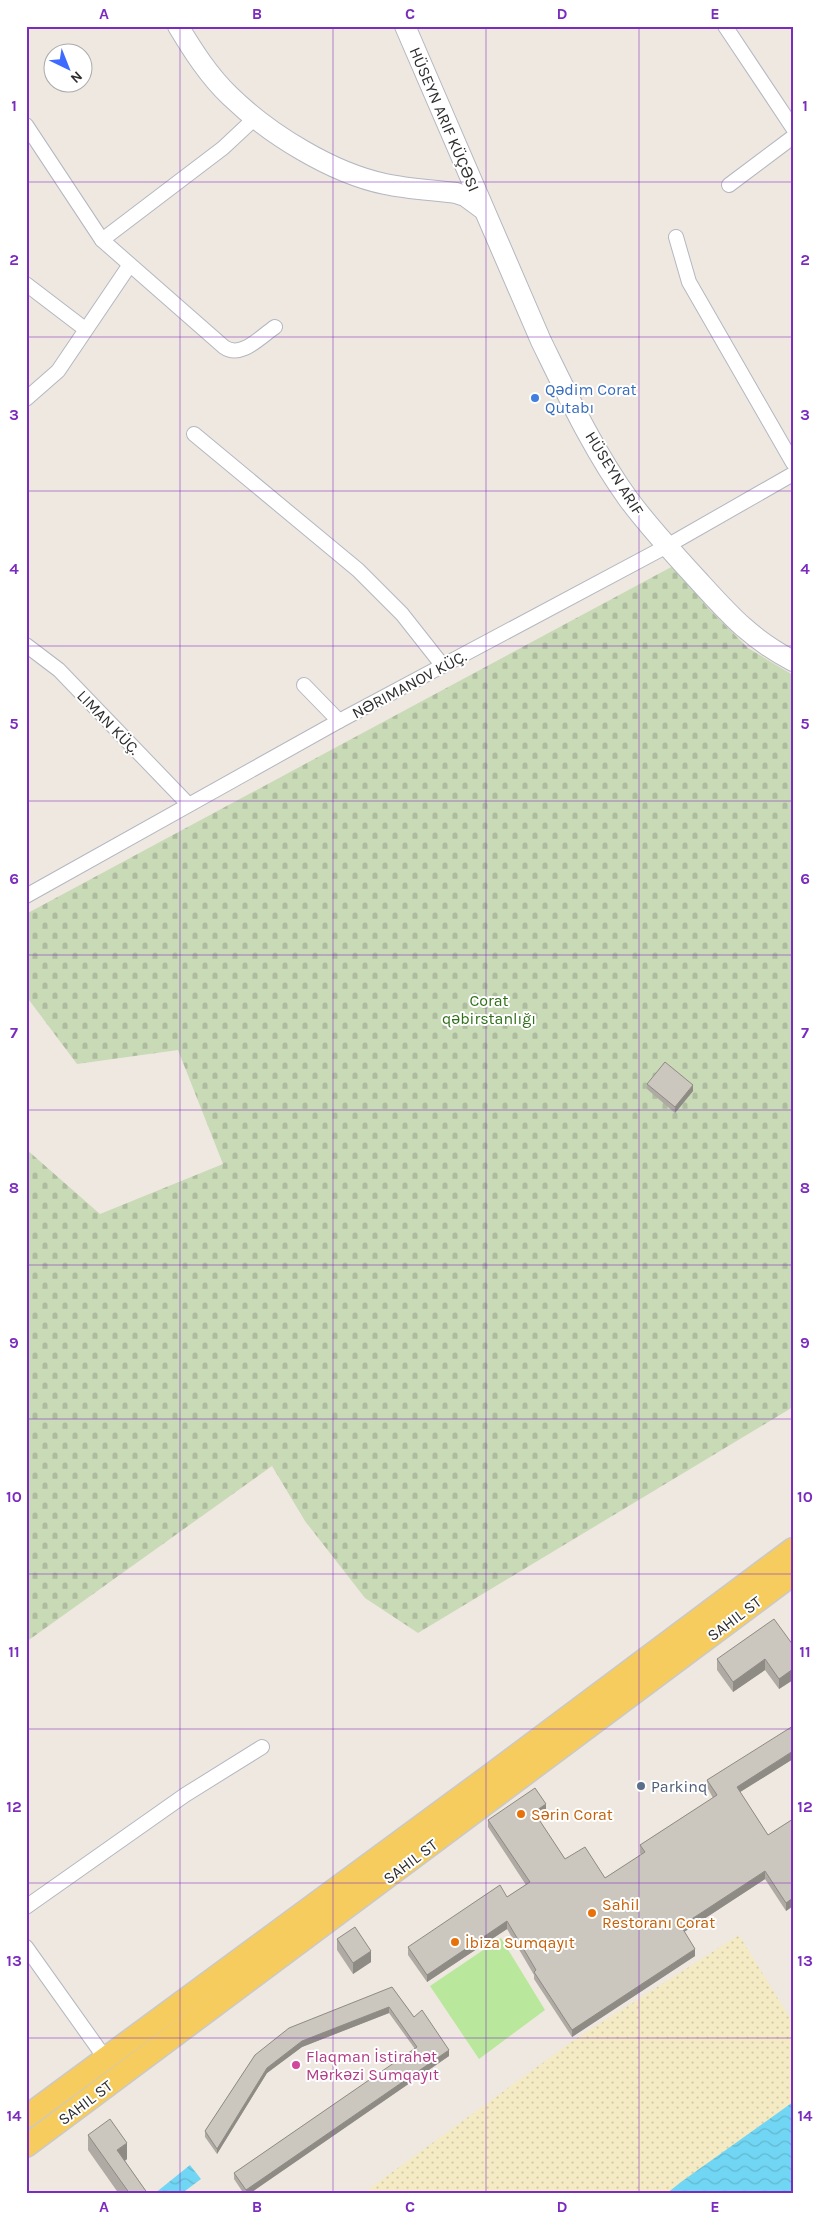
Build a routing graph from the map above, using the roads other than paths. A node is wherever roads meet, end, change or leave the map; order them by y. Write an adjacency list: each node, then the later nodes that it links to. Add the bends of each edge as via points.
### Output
1 (178, 26): 4 (street, via 211,74)
2 (405, 26): 8 (street, HÜSEYN ARIF KÜÇƏSI)
3 (725, 26): 6 (street)
4 (255, 118): 10 (street, via 341,170 383,184); 13 (street, via 222,148)
5 (26, 125): 13 (street)
6 (793, 128)
7 (793, 137): 9 (street)
8 (461, 156): 10 (street, via 460,176 454,184); 11 (street, HÜSEYN ARIF KÜÇƏSI)
9 (729, 185)
10 (440, 191): 11 (street, via 465,196)
11 (485, 212): 22 (street, HÜSEYN ARIF, via 566,390 615,479)
12 (676, 237): 20 (street, via 689,282)
13 (102, 240): 14 (street)
14 (129, 266): 16 (street, via 232,352 239,352); 17 (street)
15 (26, 284): 17 (street)
16 (275, 327)
17 (85, 329): 18 (street, via 58,371)
18 (26, 399)
19 (194, 434): 25 (street, via 358,570 402,614)
20 (793, 463)
21 (793, 474): 22 (street, NƏRIMANOV KÜÇ.)
22 (667, 546): 24 (street, HÜSEYN ARIF, via 737,623 762,644); 25 (street, NƏRIMANOV KÜÇ.)
23 (26, 645): 28 (street, LIMAN KÜÇ., via 59,670)
24 (793, 661)
25 (442, 666): 27 (street, NƏRIMANOV KÜÇ.)
26 (304, 685): 27 (street)
27 (339, 721): 28 (street, NƏRIMANOV KÜÇ.)
28 (188, 804): 29 (street, NƏRIMANOV KÜÇ.)
29 (26, 896)
30 (793, 1549): 35 (main road, SAHIL ST)
31 (793, 1574): 37 (main road, SAHIL ST)
32 (262, 1747): 33 (street, via 186,1795)
33 (26, 1907)
34 (26, 1947): 35 (street)
35 (105, 2058): 36 (main road, SAHIL ST)
36 (26, 2117)
37 (26, 2146)

